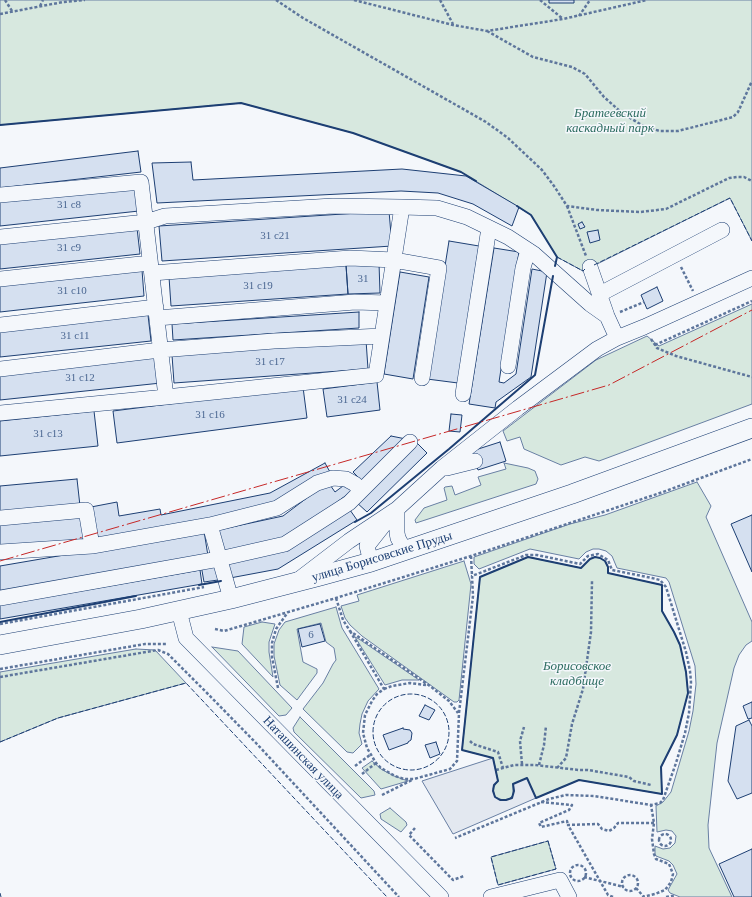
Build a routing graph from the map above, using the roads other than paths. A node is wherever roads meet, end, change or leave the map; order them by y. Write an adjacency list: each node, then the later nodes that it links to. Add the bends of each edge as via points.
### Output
1 (0, 195): 3 (street, via 141,182)
2 (402, 207): 3 (street, via 333,206 165,216); 4 (street, via 436,208 467,217); 8 (street)
3 (146, 222): 6 (street); 10 (street)
4 (488, 228): 7 (street); 24 (street)
5 (722, 230): 13 (street)
6 (0, 237)
7 (528, 250): 16 (street, via 590,304); 21 (street)
8 (394, 260): 10 (street, via 350,258); 14 (street); 23 (street, via 439,268)
9 (590, 267): 13 (street)
10 (151, 268): 12 (street); 15 (street)
11 (752, 278): 19 (street)
12 (0, 279)
13 (600, 294): 16 (street)
14 (387, 303): 15 (street, via 355,302); 18 (street)
15 (156, 312): 17 (street); 20 (street)
16 (614, 314): 19 (street)
17 (0, 325)
18 (382, 336): 20 (street); 25 (street, via 376,375)
19 (617, 338): 30 (street, via 597,349)
20 (160, 350): 22 (street); 25 (street)
21 (508, 366)
22 (0, 369)
23 (422, 378)
24 (463, 394)
25 (166, 397): 26 (street)
26 (0, 413)
27 (752, 428): 36 (main road, улица Борисовские Пруды, via 572,494)
28 (410, 442): 31 (street)
29 (475, 461): 30 (street)
30 (442, 468): 32 (street)
31 (361, 491): 34 (street, via 346,479 333,478 317,483 277,508); 38 (street, via 349,503 285,544)
32 (397, 509): 36 (street, via 397,532); 39 (street, via 367,546); 40 (street)
33 (0, 518): 35 (street, via 86,510)
34 (210, 525): 35 (street); 38 (street)
35 (92, 546): 37 (street)
36 (405, 550): 39 (main road, улица Борисовские Пруды)
37 (0, 552)
38 (219, 559): 41 (street); 42 (street)
39 (371, 562): 40 (main road, улица Борисовские Пруды)
40 (292, 584): 42 (main road, улица Борисовские Пруды)
41 (0, 598)
42 (231, 599): 43 (main road, улица Борисовские Пруды)
43 (179, 611): 44 (main road, улица Борисовские Пруды); 45 (street, Наташинская улица, via 186,638)
44 (0, 645)
45 (441, 897)
46 (490, 897): 47 (street, via 560,880)
47 (569, 897)

